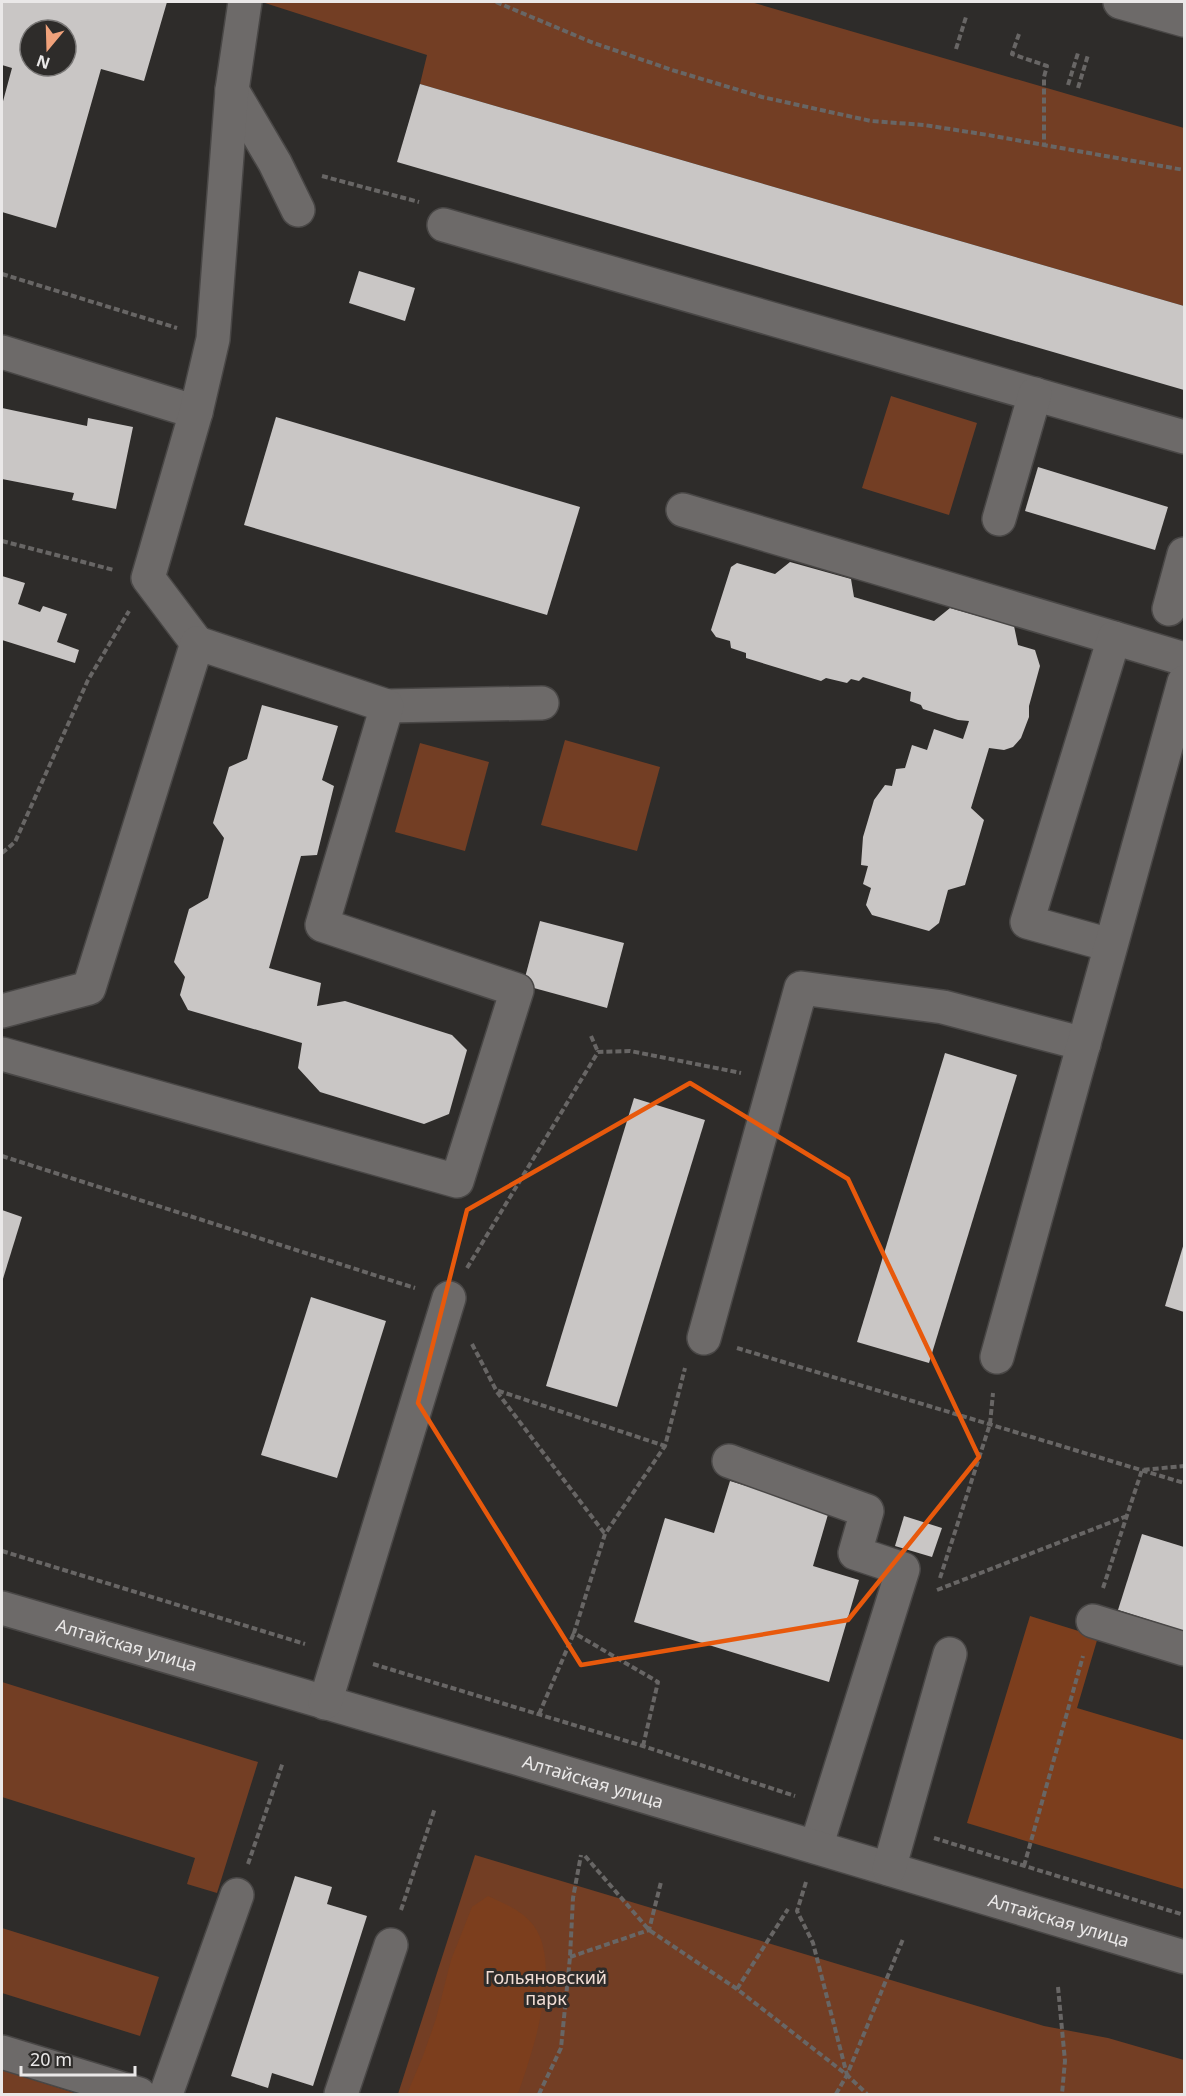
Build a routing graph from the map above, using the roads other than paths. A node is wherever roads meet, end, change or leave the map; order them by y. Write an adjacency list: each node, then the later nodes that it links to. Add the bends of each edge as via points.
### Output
1 (245, 2): 4 (street)
2 (1120, 2): 3 (street)
3 (1185, 20)
4 (232, 90): 5 (street); 9 (street, via 213,339)
5 (298, 210)
6 (444, 225): 8 (street)
7 (2, 352): 9 (street)
8 (1035, 394): 10 (street); 12 (street)
9 (196, 412): 16 (street, via 133,575)
10 (1185, 437)
11 (683, 510): 15 (street)
12 (999, 519)
13 (1185, 554): 14 (street)
14 (1177, 608): 17 (street)
15 (1114, 639): 18 (street); 22 (street, via 1027,922)
16 (197, 644): 21 (street); 23 (street, via 89,988)
17 (1185, 646)
18 (1185, 659)
19 (1185, 682): 22 (street)
20 (542, 704): 21 (street)
21 (387, 706): 25 (street, via 322,925 517,990 457,1181)
22 (1110, 945): 24 (street)
23 (2, 1011)
24 (1084, 1044): 27 (street, via 943,1007 801,988); 28 (street)
25 (2, 1053)
26 (449, 1298): 34 (street)
27 (696, 1348)
28 (997, 1357)
29 (729, 1461): 35 (street, via 867,1511 855,1553 903,1569)
30 (2, 1608): 34 (street, Алтайская улица)
31 (1093, 1621): 32 (street)
32 (1185, 1649)
33 (950, 1654): 36 (street)
34 (326, 1703): 35 (street, Алтайская улица)
35 (816, 1847): 36 (street, Алтайская улица)
36 (889, 1869): 39 (street, Алтайская улица)
37 (237, 1895): 42 (street)
38 (390, 1945): 43 (street)
39 (1185, 1958)
40 (2, 2052): 41 (street)
41 (139, 2094)
42 (166, 2094)
43 (341, 2094)

